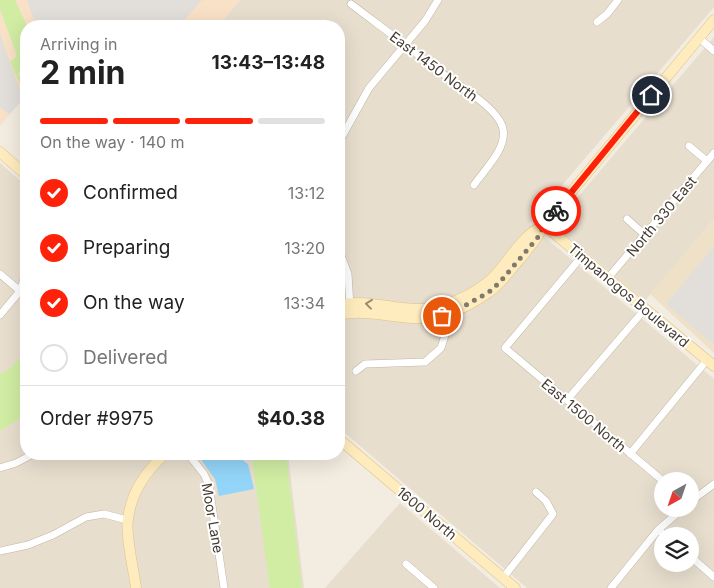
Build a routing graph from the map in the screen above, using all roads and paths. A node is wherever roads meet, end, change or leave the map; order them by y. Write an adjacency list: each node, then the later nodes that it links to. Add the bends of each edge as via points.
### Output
1 (438, 0): 7 (street)
2 (618, 0): 5 (street)
3 (351, 4): 7 (street, East 1450 North)
4 (714, 20): 6 (street)
5 (597, 22)
6 (699, 38): 8 (street); 17 (street)
7 (406, 44): 9 (street, via 369,88); 15 (street, East 1450 North, via 474,95 489,108 503,128 500,147)
8 (714, 51)
9 (345, 131)
10 (690, 146): 13 (street)
11 (0, 152): 14 (street)
12 (714, 153): 13 (street, North 330 East)
13 (707, 161): 18 (street, North 330 East)
14 (20, 170)
15 (474, 185)
16 (626, 219): 18 (street)
17 (544, 225): 19 (street, Timpanogos Boulevard); 29 (street, via 539,236 489,292 459,309)
18 (645, 234): 22 (street, North 330 East)
19 (582, 256): 22 (street, Timpanogos Boulevard); 33 (street, East 1500 North, via 505,348)
20 (345, 266): 26 (street)
21 (0, 274): 23 (street)
22 (608, 278): 27 (street, Timpanogos Boulevard)
23 (20, 288)
24 (20, 295): 30 (street)
25 (345, 306): 26 (street)
26 (350, 307): 28 (street); 29 (street, via 416,318)
27 (645, 309): 31 (street, Timpanogos Boulevard); 33 (street)
28 (345, 311)
29 (441, 311): 32 (street, via 446,332 441,348 425,362 365,364)
30 (0, 315)
31 (710, 363): 35 (street)
32 (356, 371)
33 (567, 400): 35 (street, East 1500 North)
34 (345, 444): 52 (street, 1600 North)
35 (630, 454): 40 (street, East 1500 North)
36 (23, 460): 39 (street)
37 (159, 460): 45 (street, via 142,480)
38 (193, 460): 54 (street, Moor Lane, via 209,485)
39 (0, 468)
40 (654, 474)
41 (714, 484): 43 (street)
42 (536, 492): 52 (street, via 553,514)
43 (699, 495)
44 (672, 518): 46 (street)
45 (127, 520): 48 (street, via 104,514 86,517 28,545); 53 (street)
46 (661, 527)
47 (654, 535): 57 (street)
48 (0, 550)
49 (406, 564): 55 (street)
50 (699, 564): 51 (street)
51 (714, 576)
52 (503, 578): 56 (street, 1600 North)
53 (136, 588)
54 (224, 588)
55 (434, 588)
56 (515, 588)
57 (611, 588)

